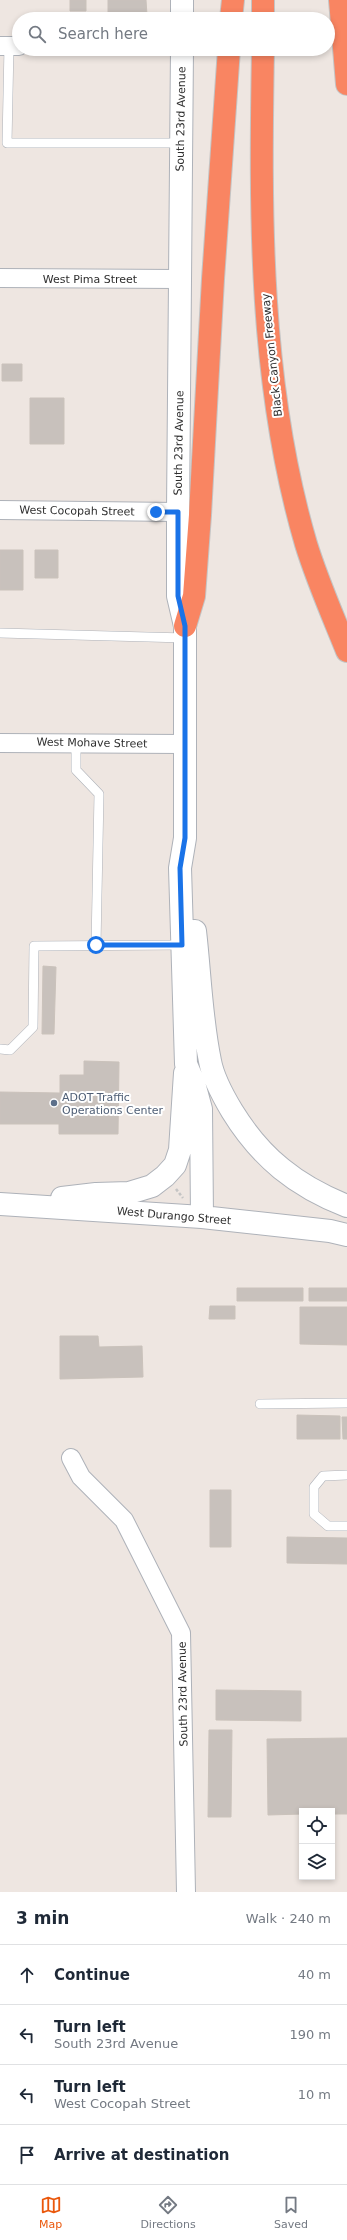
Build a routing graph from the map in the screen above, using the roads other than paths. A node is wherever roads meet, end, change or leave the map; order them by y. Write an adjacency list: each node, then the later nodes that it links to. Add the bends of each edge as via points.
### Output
1 (182, 0): 5 (main road)
2 (233, 0): 6 (highway)
3 (263, 0): 7 (highway)
4 (340, 0): 12 (highway)
5 (182, 12)
6 (232, 12)
7 (263, 12)
8 (9, 46): 13 (lane, via 7,142)
9 (182, 56): 13 (main road, South 23rd Avenue)
10 (229, 56): 18 (highway, via 194,596)
11 (264, 56): 20 (highway, Black Canyon Freeway, via 264,279 279,428 306,545)
12 (347, 84)
13 (180, 142): 15 (main road, South 23rd Avenue)
14 (0, 278): 15 (street, West Pima Street)
15 (179, 279): 17 (main road, South 23rd Avenue)
16 (0, 510): 17 (street, West Cocopah Street)
17 (178, 512): 18 (main road, South 23rd Avenue, via 178,596)
18 (185, 632): 19 (lane); 23 (main road, South 23rd Avenue)
19 (0, 633)
20 (347, 651)
21 (0, 743): 22 (street, West Mohave Street)
22 (76, 743): 23 (street, West Mohave Street); 25 (lane, via 76,770 99,794)
23 (184, 744): 24 (main road, South 23rd Avenue)
24 (185, 838): 26 (main road, South 23rd Avenue, via 180,868); 30 (main road, via 205,1030 210,1062 222,1095 246,1133 278,1167 319,1194)
25 (96, 945): 26 (lane); 27 (lane, via 34,946 33,1027 10,1050)
26 (182, 945): 28 (main road, South 23rd Avenue)
27 (0, 1050)
28 (186, 1064): 29 (main road, via 180,1150 175,1165 152,1186 129,1193); 31 (main road, South 23rd Avenue, via 201,1109)
29 (5, 1204): 31 (main road, West Durango Street)
30 (347, 1206)
31 (202, 1217): 32 (main road, West Durango Street)
32 (347, 1235)
33 (347, 1402): 34 (lane)
34 (260, 1404)
35 (71, 1458): 38 (street, South 23rd Avenue, via 80,1477 124,1520 181,1633)
36 (347, 1475): 37 (lane, via 323,1476 314,1487 314,1514 328,1526)
37 (347, 1526)
38 (186, 1892)

